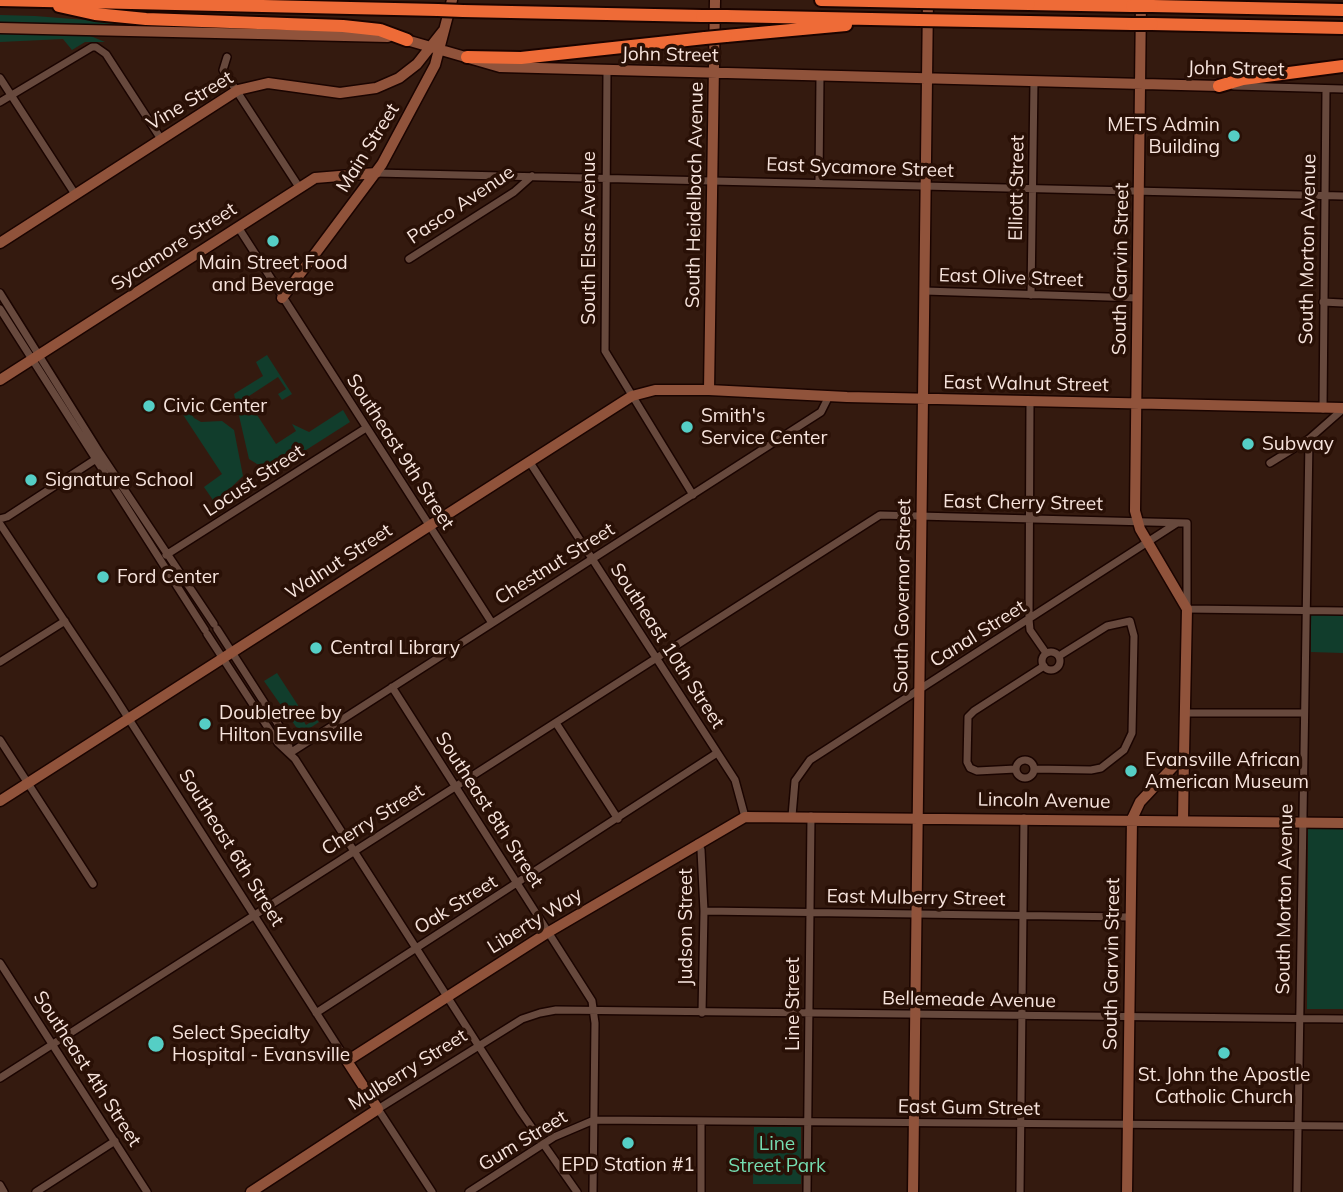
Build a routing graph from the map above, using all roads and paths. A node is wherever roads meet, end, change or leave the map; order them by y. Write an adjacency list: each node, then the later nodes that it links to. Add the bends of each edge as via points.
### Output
1 (0, 0): 5 (highway)
2 (452, 0): 12 (main road, Main Street)
3 (715, 0): 20 (main road, South Heidelbach Avenue)
4 (821, 0): 6 (highway)
5 (38, 1): 9 (highway, bridge); 13 (highway, via 88,13 146,19 343,26 380,30)
6 (924, 1): 7 (highway, bridge); 23 (main road, South Governor Street)
7 (1142, 4): 8 (highway); 25 (main road, South Garvin Street)
8 (1343, 10)
9 (912, 19): 10 (highway, bridge); 17 (highway, bridge, via 521,58)
10 (1343, 28)
11 (0, 29): 13 (main road, John Street)
12 (443, 30): 14 (main road, Vine Street); 15 (main road, Main Street)
13 (407, 40): 14 (main road, John Street)
14 (430, 47): 15 (main road, John Street); 29 (main road, Vine Street, via 406,73 365,91 340,93 284,83)
15 (441, 50): 17 (main road, John Street); 33 (main road, Main Street)
16 (227, 57): 29 (street, via 223,70)
17 (467, 57): 19 (main road, John Street, via 500,67)
18 (1343, 66): 26 (highway)
19 (607, 71): 20 (main road, John Street); 35 (street, South Elsas Avenue)
20 (714, 74): 21 (main road, John Street); 36 (main road, South Heidelbach Avenue)
21 (820, 76): 23 (main road, John Street); 37 (street)
22 (0, 78): 30 (street)
23 (928, 79): 24 (main road, John Street); 38 (main road, South Governor Street)
24 (1034, 82): 25 (main road, John Street); 40 (street, Elliott Street)
25 (1141, 84): 26 (main road, John Street); 41 (main road, South Garvin Street)
26 (1219, 86): 28 (street, John Street)
27 (1343, 89): 28 (street, John Street)
28 (1326, 90): 43 (street, South Morton Avenue)
29 (236, 91): 32 (main road, Vine Street); 39 (street)
30 (11, 95): 31 (street); 32 (street, via 92,47 106,54); 42 (street)
31 (0, 102)
32 (161, 139): 42 (main road, Vine Street)
33 (376, 173): 34 (street, East Sycamore Street); 39 (main road, Sycamore Street, via 315,178); 51 (main road, Main Street)
34 (532, 176): 35 (street, East Sycamore Street); 47 (street, Pasco Avenue)
35 (605, 178): 36 (street, East Sycamore Street); 59 (street, South Elsas Avenue, via 605,351)
36 (712, 180): 37 (street, East Sycamore Street); 58 (main road, South Heidelbach Avenue)
37 (819, 183): 38 (street, East Sycamore Street)
38 (926, 186): 40 (street, East Sycamore Street); 48 (main road, South Governor Street)
39 (299, 187): 45 (main road, Sycamore Street)
40 (1032, 189): 41 (street, East Sycamore Street); 50 (street, Elliott Street)
41 (1139, 191): 43 (street, East Sycamore Street); 52 (main road, South Garvin Street)
42 (75, 194): 46 (main road, Vine Street)
43 (1324, 196): 44 (street, East Sycamore Street); 53 (street, South Morton Avenue)
44 (1343, 196)
45 (238, 227): 51 (street, Southeast 9th Street); 56 (main road, Sycamore Street)
46 (0, 243)
47 (409, 260)
48 (925, 291): 50 (street, East Olive Street); 61 (main road, South Governor Street)
49 (0, 293): 56 (street)
50 (1031, 295): 52 (street, East Olive Street)
51 (282, 298): 66 (street, Southeast 9th Street)
52 (1138, 298): 63 (main road, South Garvin Street)
53 (1323, 302): 54 (street); 64 (street, South Morton Avenue)
54 (1343, 303)
55 (0, 309): 56 (street)
56 (35, 357): 57 (main road, Sycamore Street); 68 (street); 70 (street)
57 (0, 380)
58 (709, 390): 59 (main road, Walnut Street, via 655,390); 60 (main road, East Walnut Street)
59 (632, 396): 69 (main road, Walnut Street); 72 (street, South Elsas Avenue)
60 (829, 396): 61 (main road, East Walnut Street); 72 (street, Chestnut Street, via 821,412)
61 (924, 399): 62 (main road, East Walnut Street); 73 (main road, South Governor Street)
62 (1030, 401): 63 (main road, East Walnut Street); 74 (street)
63 (1136, 404): 64 (main road, East Walnut Street); 76 (main road, South Garvin Street)
64 (1323, 409): 65 (main road, East Walnut Street)
65 (1343, 409): 67 (street)
66 (366, 428): 79 (street, Southeast 9th Street); 81 (street, Locust Street)
67 (1309, 439): 71 (street); 86 (street, South Morton Avenue)
68 (100, 453): 70 (street); 81 (street)
69 (529, 461): 79 (main road, Walnut Street); 83 (street, Southeast 10th Street)
70 (95, 462): 75 (street); 82 (street)
71 (1270, 463)
72 (693, 495): 83 (street, Chestnut Street)
73 (922, 516): 74 (street, East Cherry Street); 84 (street, East Cherry Street, via 875,517); 99 (main road, South Governor Street)
74 (1028, 518): 76 (street, East Cherry Street); 88 (street)
75 (0, 519)
76 (1137, 521): 77 (street, East Cherry Street); 80 (main road, South Garvin Street)
77 (1178, 523): 80 (street, Canal Street); 85 (street, via 1187,523)
78 (0, 524): 89 (street, Southeast 6th Street)
79 (429, 526): 90 (street, Southeast 9th Street); 91 (main road, Walnut Street)
80 (1148, 543): 85 (main road, South Garvin Street); 88 (street, Canal Street)
81 (169, 553): 82 (street, Locust Street); 91 (street)
82 (159, 559): 95 (street)
83 (592, 559): 90 (street, Chestnut Street); 94 (street, Southeast 10th Street)
84 (762, 590): 94 (street, Cherry Street)
85 (1187, 609): 86 (street); 100 (main road)
86 (1306, 611): 87 (street); 101 (street, South Morton Avenue)
87 (1343, 611)
88 (1029, 619): 92 (street, via 1030,630); 99 (street, Canal Street)
89 (65, 621): 96 (street); 102 (street, Southeast 6th Street)
90 (492, 623): 98 (street, Chestnut Street)
91 (232, 652): 95 (main road, Walnut Street); 106 (street, via 287,738)
92 (1046, 653): 93 (street); 97 (street)
93 (1059, 656): 97 (street, via 1056,669); 109 (street, via 1107,626 1130,621 1134,636 1132,733 1117,757 1101,768)
94 (656, 658): 103 (street, Cherry Street); 105 (street, Southeast 10th Street)
95 (222, 659): 102 (main road, Walnut Street); 106 (street, via 278,743)
96 (0, 662)
97 (1044, 666): 108 (street, via 968,718 970,768)
98 (392, 687): 106 (street, Chestnut Street); 111 (street, Southeast 8th Street)
99 (919, 690): 113 (street, Canal Street, via 810,760 795,781); 116 (main road, South Governor Street)
100 (1185, 713): 101 (street); 107 (main road)
101 (1304, 713): 121 (street, South Morton Avenue)
102 (128, 719): 110 (main road, Walnut Street); 130 (street, Southeast 6th Street)
103 (556, 723): 111 (street, Cherry Street); 118 (street)
104 (0, 740): 110 (street)
105 (717, 752): 115 (street, Southeast 10th Street, via 738,787); 118 (street, Oak Street)
106 (290, 753): 124 (street)
107 (1184, 755): 119 (main road, via 1140,802); 120 (main road)
108 (1016, 769): 109 (street, via 1018,762 1025,760); 109 (street, via 1025,779)
109 (1035, 769)
110 (28, 783): 112 (main road, Walnut Street); 125 (street)
111 (456, 787): 124 (street, Cherry Street); 126 (street, Southeast 8th Street)
112 (0, 801)
113 (792, 816): 114 (main road, Lincoln Avenue); 115 (main road, Lincoln Avenue)
114 (811, 816): 116 (main road, Lincoln Avenue); 128 (street, Line Street)
115 (745, 817): 123 (main road, Liberty Way)
116 (918, 817): 117 (main road, Lincoln Avenue); 129 (main road, South Governor Street)
117 (1024, 818): 119 (main road, Lincoln Avenue); 131 (street)
118 (618, 819): 126 (street, Oak Street)
119 (1132, 820): 120 (main road, Lincoln Avenue); 132 (main road, South Garvin Street)
120 (1183, 821): 121 (main road, Lincoln Avenue)
121 (1302, 823): 122 (main road, Lincoln Avenue); 144 (street, South Morton Avenue)
122 (1343, 823)
123 (698, 843): 127 (street, Judson Street); 133 (main road, Liberty Way)
124 (352, 850): 130 (street, Cherry Street); 134 (street)
125 (93, 884)
126 (517, 884): 133 (street, Southeast 8th Street); 134 (street, Oak Street)
127 (704, 912): 128 (street, East Mulberry Street); 139 (street, Judson Street)
128 (810, 913): 129 (street, East Mulberry Street); 140 (street, Line Street)
129 (916, 914): 131 (street, East Mulberry Street); 141 (main road, South Governor Street)
130 (253, 915): 138 (street, Southeast 6th Street); 146 (street, Cherry Street)
131 (1023, 915): 132 (street, East Mulberry Street); 142 (street)
132 (1129, 916): 143 (main road, South Garvin Street)
133 (550, 933): 136 (main road, Liberty Way); 137 (street, Southeast 8th Street)
134 (418, 948): 136 (street); 138 (street, Oak Street)
135 (0, 963): 146 (street, Southeast 4th Street)
136 (448, 996): 147 (street); 148 (main road, Liberty Way)
137 (595, 1012): 139 (street, Bellemeade Avenue); 147 (street, Mulberry Street, via 540,1013); 151 (street, Southeast 8th Street)
138 (316, 1013): 148 (street, Southeast 6th Street)
139 (702, 1013): 140 (street, Bellemeade Avenue)
140 (809, 1014): 141 (street, Bellemeade Avenue); 153 (street, Line Street)
141 (915, 1015): 142 (street, Bellemeade Avenue); 154 (main road, South Governor Street)
142 (1022, 1016): 143 (street, Bellemeade Avenue); 155 (street)
143 (1129, 1017): 144 (street, Bellemeade Avenue); 156 (main road, South Garvin Street)
144 (1299, 1018): 145 (street, Bellemeade Avenue); 157 (street, South Morton Avenue)
145 (1343, 1019)
146 (52, 1044): 149 (street, Cherry Street); 159 (street, Southeast 4th Street)
147 (479, 1045): 150 (street, Mulberry Street); 160 (street)
148 (347, 1061): 150 (main road, Southeast 6th Street)
149 (0, 1077)
150 (378, 1109): 165 (main road, Mulberry Street); 166 (street, Southeast 6th Street)
151 (594, 1120): 152 (street, East Gum Street); 160 (street, Gum Street); 169 (street, Southeast 8th Street)
152 (701, 1121): 153 (street, East Gum Street); 170 (street)
153 (808, 1121): 154 (street, East Gum Street); 171 (street, Line Street)
154 (914, 1123): 155 (street, East Gum Street); 172 (main road, South Governor Street)
155 (1021, 1124): 156 (street, East Gum Street); 173 (street)
156 (1128, 1125): 157 (street, East Gum Street); 174 (main road, South Garvin Street)
157 (1298, 1126): 158 (street, East Gum Street); 175 (street, South Morton Avenue)
158 (1343, 1126)
159 (115, 1141): 163 (street); 164 (street, Southeast 4th Street)
160 (543, 1144): 167 (street, Gum Street); 168 (street)
161 (0, 1185): 162 (street)
162 (4, 1192)
163 (36, 1192)
164 (147, 1192)
165 (251, 1192)
166 (432, 1192)
167 (469, 1192)
168 (577, 1192)
169 (593, 1192)
170 (701, 1192)
171 (807, 1192)
172 (913, 1192)
173 (1020, 1192)
174 (1127, 1192)
175 (1297, 1192)

